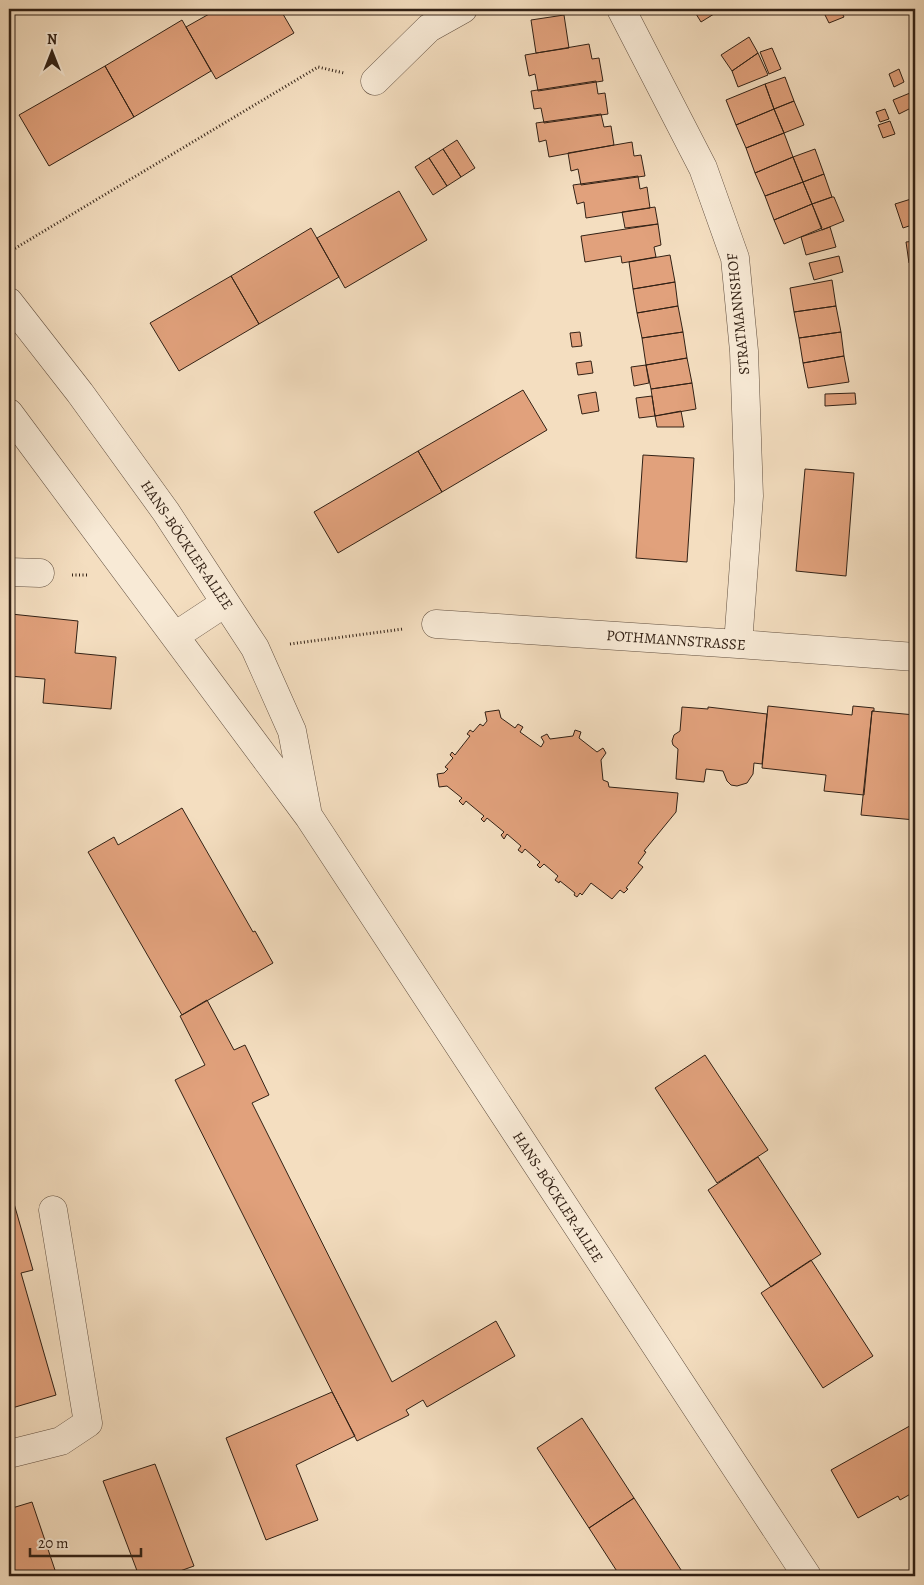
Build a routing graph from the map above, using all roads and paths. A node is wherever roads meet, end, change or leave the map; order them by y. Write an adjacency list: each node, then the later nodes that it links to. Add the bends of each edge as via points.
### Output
1 (463, 9): 3 (street, via 429,28)
2 (621, 9): 12 (street, STRATMANNSHOF, via 703,168 735,258 744,351 749,496)
3 (374, 81): 4 (path, via 318,67)
4 (9, 252)
5 (9, 302): 9 (street, HANS-BÖCKLER-ALLEE, via 166,512)
6 (9, 413): 11 (street, HANS-BÖCKLER-ALLEE)
7 (9, 572): 8 (street)
8 (40, 573)
9 (225, 602): 11 (street); 13 (street, HANS-BÖCKLER-ALLEE)
10 (436, 624): 12 (street, POTHMANNSTRASSE); 13 (path)
11 (175, 636): 15 (street, HANS-BÖCKLER-ALLEE)
12 (738, 644): 14 (street, POTHMANNSTRASSE)
13 (255, 648): 15 (street, HANS-BÖCKLER-ALLEE, via 292,731)
14 (915, 658)
15 (309, 817): 18 (street, HANS-BÖCKLER-ALLEE)
16 (53, 1210): 17 (street, via 88,1423 60,1441)
17 (9, 1454)
18 (807, 1576)

